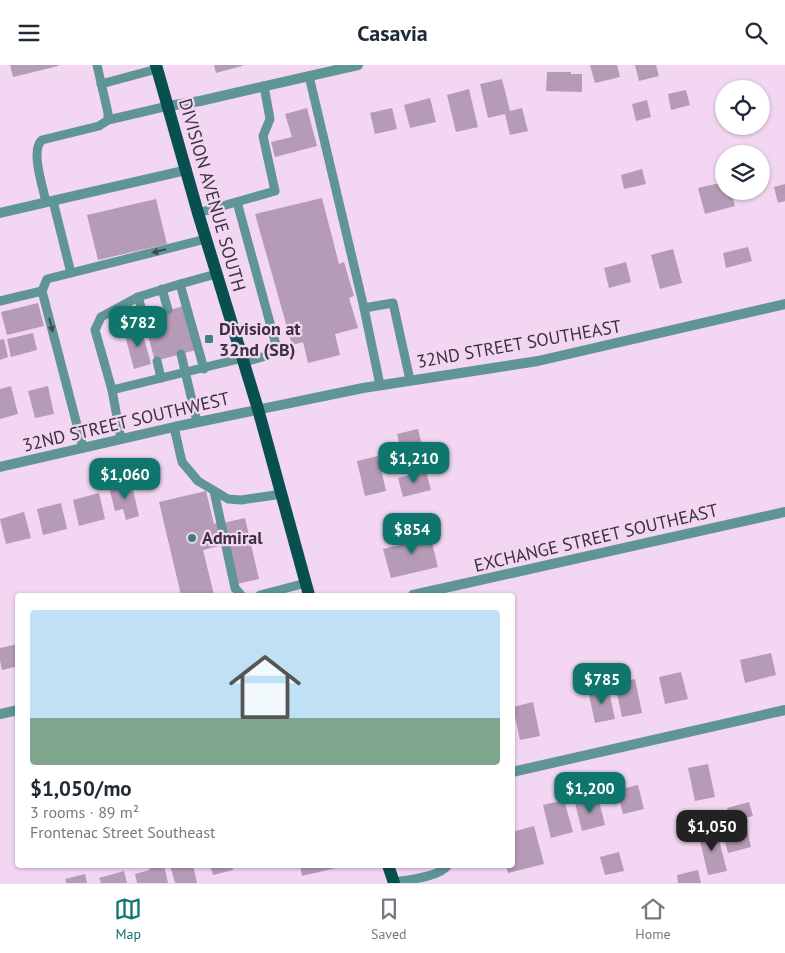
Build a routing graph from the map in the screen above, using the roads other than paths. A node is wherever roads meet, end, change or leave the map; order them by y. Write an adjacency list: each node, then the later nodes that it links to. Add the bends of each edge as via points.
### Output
1 (97, 65): 5 (lane)
2 (358, 65): 4 (street)
3 (157, 67): 5 (lane); 7 (main road, DIVISION AVENUE SOUTH)
4 (309, 76): 6 (street); 23 (lane)
5 (101, 83): 8 (lane)
6 (264, 86): 7 (street); 11 (lane, via 270,119 263,136 275,191)
7 (168, 106): 8 (lane); 9 (main road, DIVISION AVENUE SOUTH)
8 (108, 120): 10 (lane, via 38,144 36,152)
9 (187, 169): 10 (street); 13 (main road, DIVISION AVENUE SOUTH)
10 (49, 201): 12 (street); 15 (lane)
11 (237, 202): 13 (lane); 27 (lane, via 276,345 266,356)
12 (0, 213)
13 (198, 213): 14 (main road, DIVISION AVENUE SOUTH)
14 (206, 239): 15 (lane, one-way to 15); 16 (main road, DIVISION AVENUE SOUTH)
15 (71, 273): 19 (lane, via 47,279)
16 (216, 274): 17 (lane); 27 (main road, DIVISION AVENUE SOUTH)
17 (180, 285): 18 (lane); 29 (lane)
18 (162, 289): 20 (lane); 24 (lane)
19 (42, 291): 21 (lane); 39 (lane, one-way to 39)
20 (138, 297): 25 (lane); 34 (lane, via 101,317 95,330)
21 (0, 301)
22 (785, 305): 32 (street, 32ND STREET SOUTHEAST, via 548,359)
23 (364, 308): 32 (lane, via 393,303); 33 (lane)
24 (168, 310)
25 (144, 317)
26 (181, 354): 30 (lane)
27 (243, 360): 29 (lane); 35 (main road, DIVISION AVENUE SOUTH)
28 (157, 361): 31 (lane)
29 (204, 369): 30 (lane)
30 (185, 373): 31 (lane); 36 (lane)
31 (161, 378): 34 (lane)
32 (410, 380): 33 (street, 32ND STREET SOUTHEAST)
33 (380, 385): 35 (street, 32ND STREET SOUTHEAST)
34 (112, 390): 38 (lane)
35 (258, 409): 36 (street, 32ND STREET SOUTHWEST); 42 (main road, DIVISION AVENUE SOUTH)
36 (196, 422): 37 (street, 32ND STREET SOUTHWEST)
37 (174, 427): 38 (street, 32ND STREET SOUTHWEST); 41 (lane, via 182,462 198,481)
38 (121, 439): 39 (street, 32ND STREET SOUTHWEST)
39 (83, 448): 40 (street, 32ND STREET SOUTHWEST)
40 (0, 467)
41 (214, 491): 42 (lane, via 228,499 241,500); 46 (lane, via 235,588)
42 (282, 494): 44 (main road, DIVISION AVENUE SOUTH)
43 (785, 512): 45 (street, EXCHANGE STREET SOUTHEAST)
44 (308, 589): 47 (lane)
45 (445, 592)
46 (239, 593)
47 (276, 593)
48 (15, 711): 50 (street)
49 (785, 711): 51 (street)
50 (0, 714)
51 (515, 771)
52 (389, 868): 54 (main road)
53 (446, 868): 54 (lane)
54 (393, 883)

